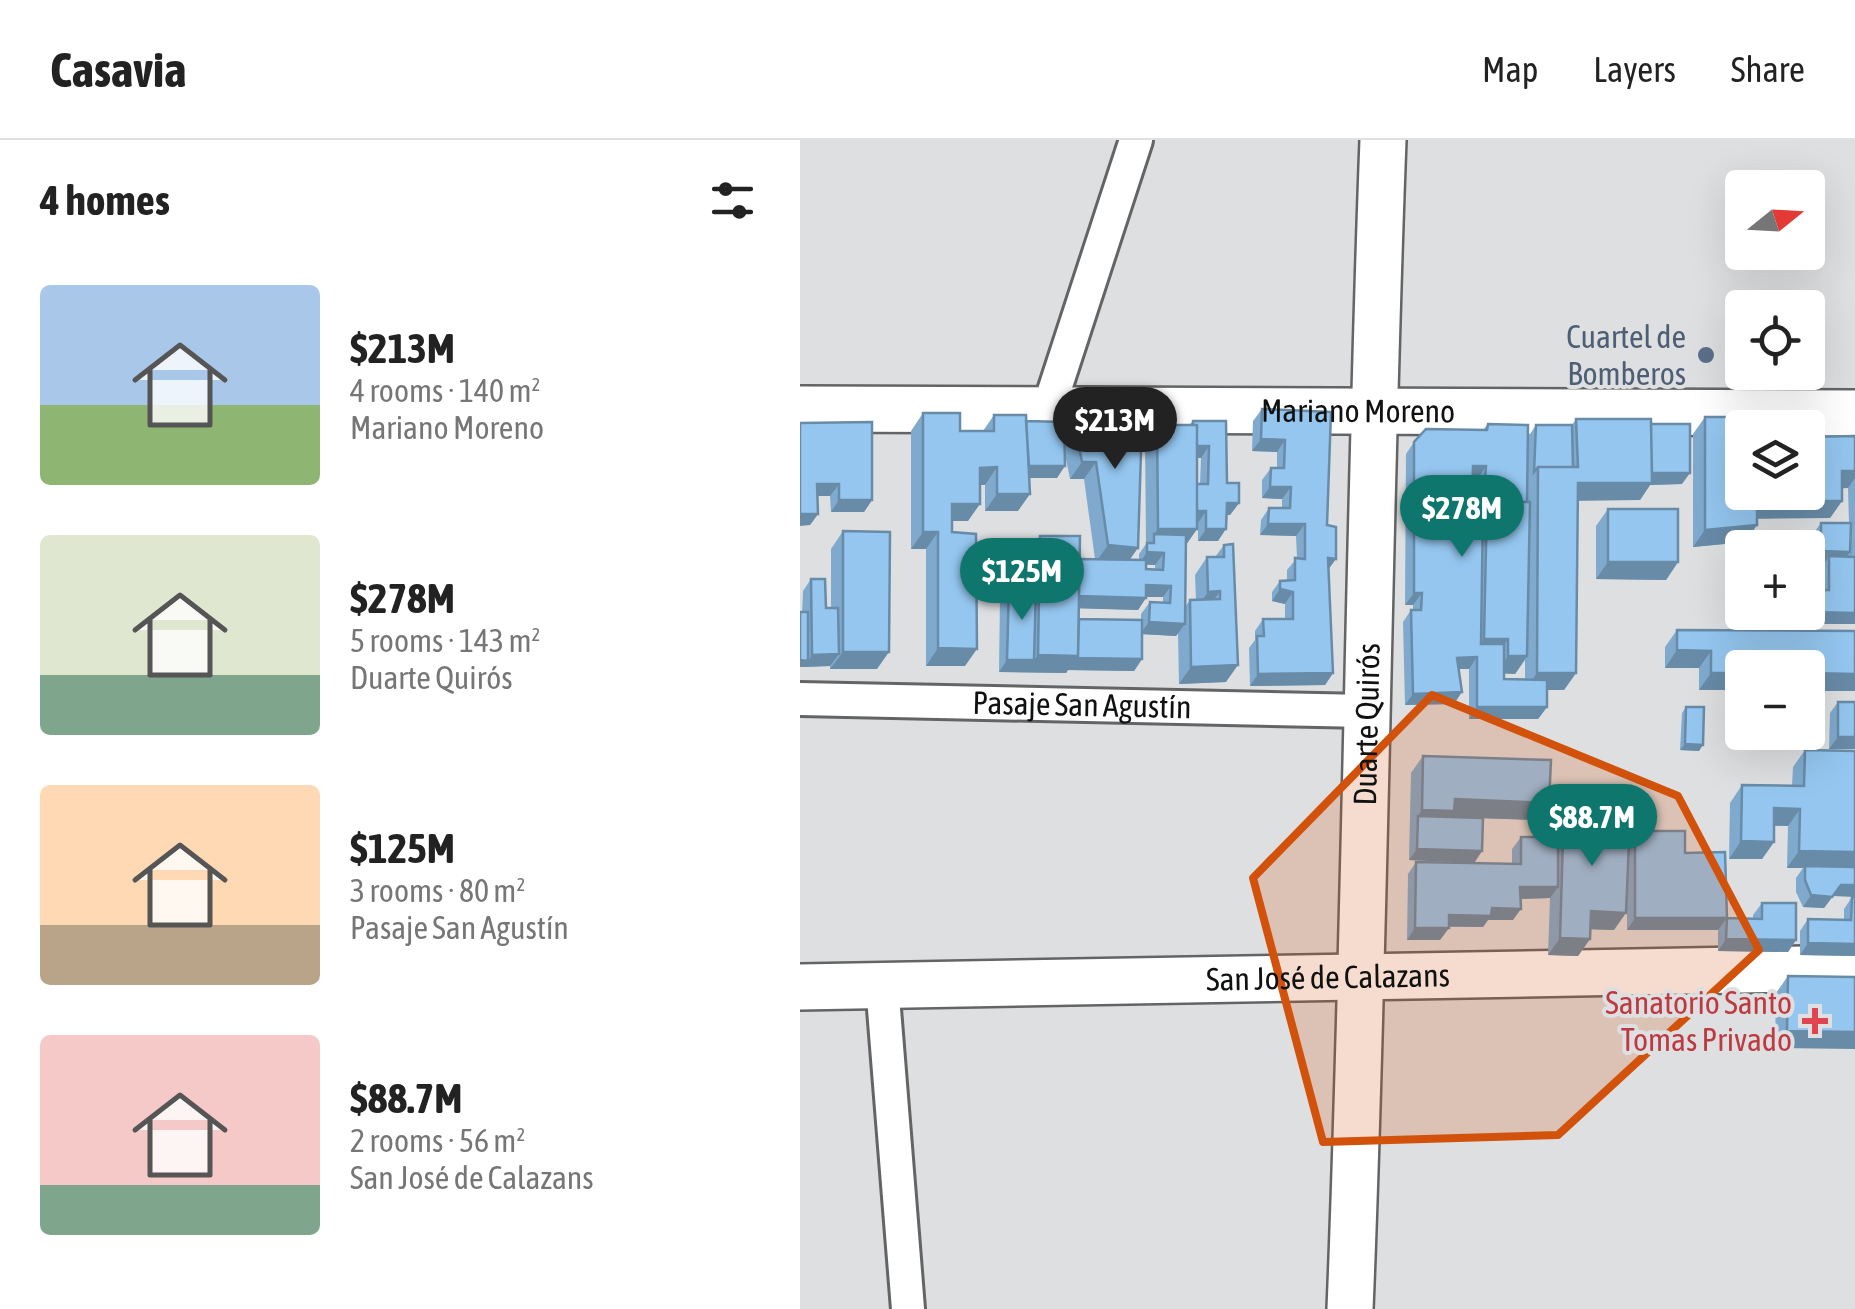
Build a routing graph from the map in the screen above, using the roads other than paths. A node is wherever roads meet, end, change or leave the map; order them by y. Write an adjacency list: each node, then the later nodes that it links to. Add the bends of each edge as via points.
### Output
1 (1136, 140): 3 (street)
2 (1382, 140): 5 (street, Duarte Quirós)
3 (1050, 407): 4 (street, Mariano Moreno); 5 (street, Mariano Moreno)
4 (800, 409)
5 (1372, 410): 6 (street, Mariano Moreno); 8 (street, Duarte Quirós)
6 (1855, 412)
7 (800, 698): 8 (street, Pasaje San Agustín)
8 (1366, 711): 10 (street, Duarte Quirós)
9 (1855, 968): 10 (street, San José de Calazans)
10 (1364, 978): 11 (street, San José de Calazans); 14 (street, Duarte Quirós)
11 (882, 984): 12 (street, San José de Calazans); 13 (street)
12 (800, 987)
13 (908, 1309)
14 (1350, 1309)

